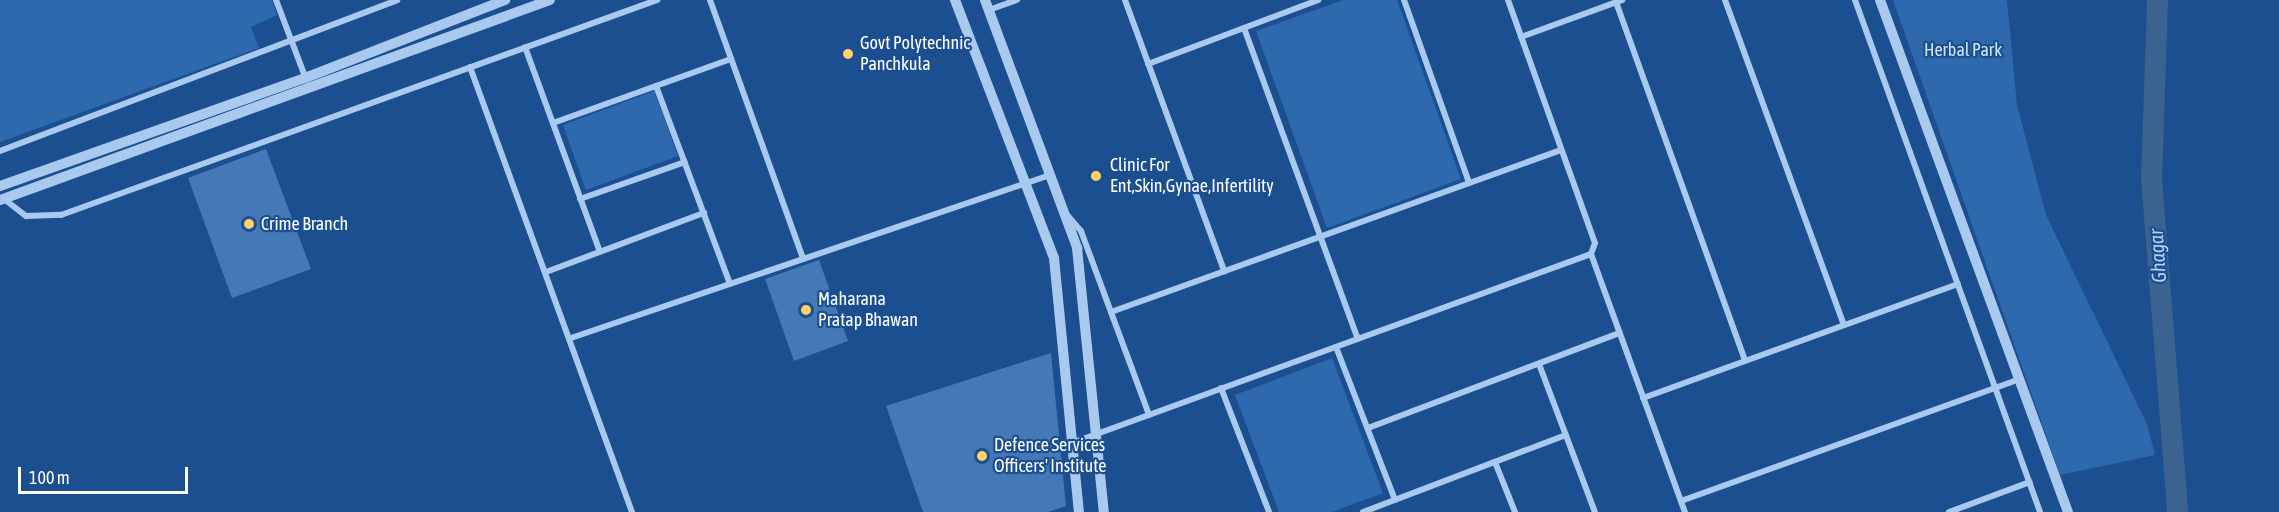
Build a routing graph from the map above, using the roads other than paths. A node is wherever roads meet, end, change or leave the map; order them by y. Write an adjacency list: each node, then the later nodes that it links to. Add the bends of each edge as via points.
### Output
1 (276, 0): 21 (street)
2 (397, 0): 21 (street)
3 (550, 0): 18 (street)
4 (657, 0): 22 (street)
5 (710, 0): 23 (street)
6 (955, 0): 34 (street)
7 (1017, 0): 17 (street)
8 (1125, 0): 24 (street)
9 (1318, 0): 19 (street)
10 (1404, 0): 33 (street)
11 (1508, 0): 20 (street)
12 (1725, 0): 49 (street)
13 (1855, 0): 47 (street)
14 (1880, 0): 56 (street)
15 (501, 1): 18 (street); 26 (street)
16 (1619, 1): 20 (street); 54 (street)
17 (987, 5): 32 (street)
18 (505, 16): 26 (street)
19 (1244, 28): 24 (street); 40 (street)
20 (1521, 37): 29 (street)
21 (291, 40): 26 (street); 30 (street)
22 (525, 47): 25 (street); 28 (street)
23 (731, 59): 27 (street); 43 (street)
24 (1148, 64): 44 (street)
25 (470, 67): 36 (street, via 61,214 26,216); 45 (street)
26 (307, 83): 35 (street); 36 (street)
27 (656, 86): 28 (street); 31 (street)
28 (553, 123): 37 (street)
29 (1562, 150): 33 (street); 42 (street, via 1595,243)
30 (0, 151)
31 (685, 162): 37 (street); 39 (street)
32 (1050, 175): 34 (street); 38 (street)
33 (1469, 183): 40 (street)
34 (1024, 185): 43 (street); 64 (street, via 1054,258)
35 (0, 186)
36 (2, 199)
37 (580, 199): 41 (street)
38 (1063, 211): 48 (street, via 1081,231); 62 (street, via 1077,248)
39 (704, 213): 41 (street); 46 (street)
40 (1320, 236): 44 (street); 52 (street)
41 (600, 252): 45 (street)
42 (1591, 254): 50 (street); 52 (street)
43 (803, 259): 46 (street)
44 (1224, 271): 48 (street)
45 (546, 272): 51 (street)
46 (730, 284): 51 (street)
47 (1958, 284): 49 (street); 58 (street)
48 (1111, 312): 60 (street)
49 (1844, 325): 54 (street)
50 (1620, 333): 55 (street); 59 (street)
51 (571, 338): 69 (street)
52 (1358, 339): 53 (street)
53 (1336, 347): 57 (street); 61 (street)
54 (1745, 361): 59 (street)
55 (1539, 364): 61 (street); 63 (street)
56 (2018, 380): 58 (street); 79 (street)
57 (1221, 388): 60 (street); 72 (street)
58 (1996, 388): 66 (street); 68 (street)
59 (1643, 398): 68 (street)
60 (1149, 415): 62 (street)
61 (1368, 428): 67 (street)
62 (1096, 433): 64 (street); 71 (street)
63 (1566, 435): 65 (street); 75 (street)
64 (1072, 443): 70 (street)
65 (1495, 462): 67 (street); 74 (street)
66 (2030, 482): 77 (street); 78 (street)
67 (1395, 500): 73 (street)
68 (1681, 501): 76 (street)
69 (632, 512)
70 (1079, 512)
71 (1104, 512)
72 (1269, 512)
73 (1363, 512)
74 (1515, 512)
75 (1595, 512)
76 (1685, 512)
77 (1949, 512)
78 (2040, 512)
79 (2068, 512)

